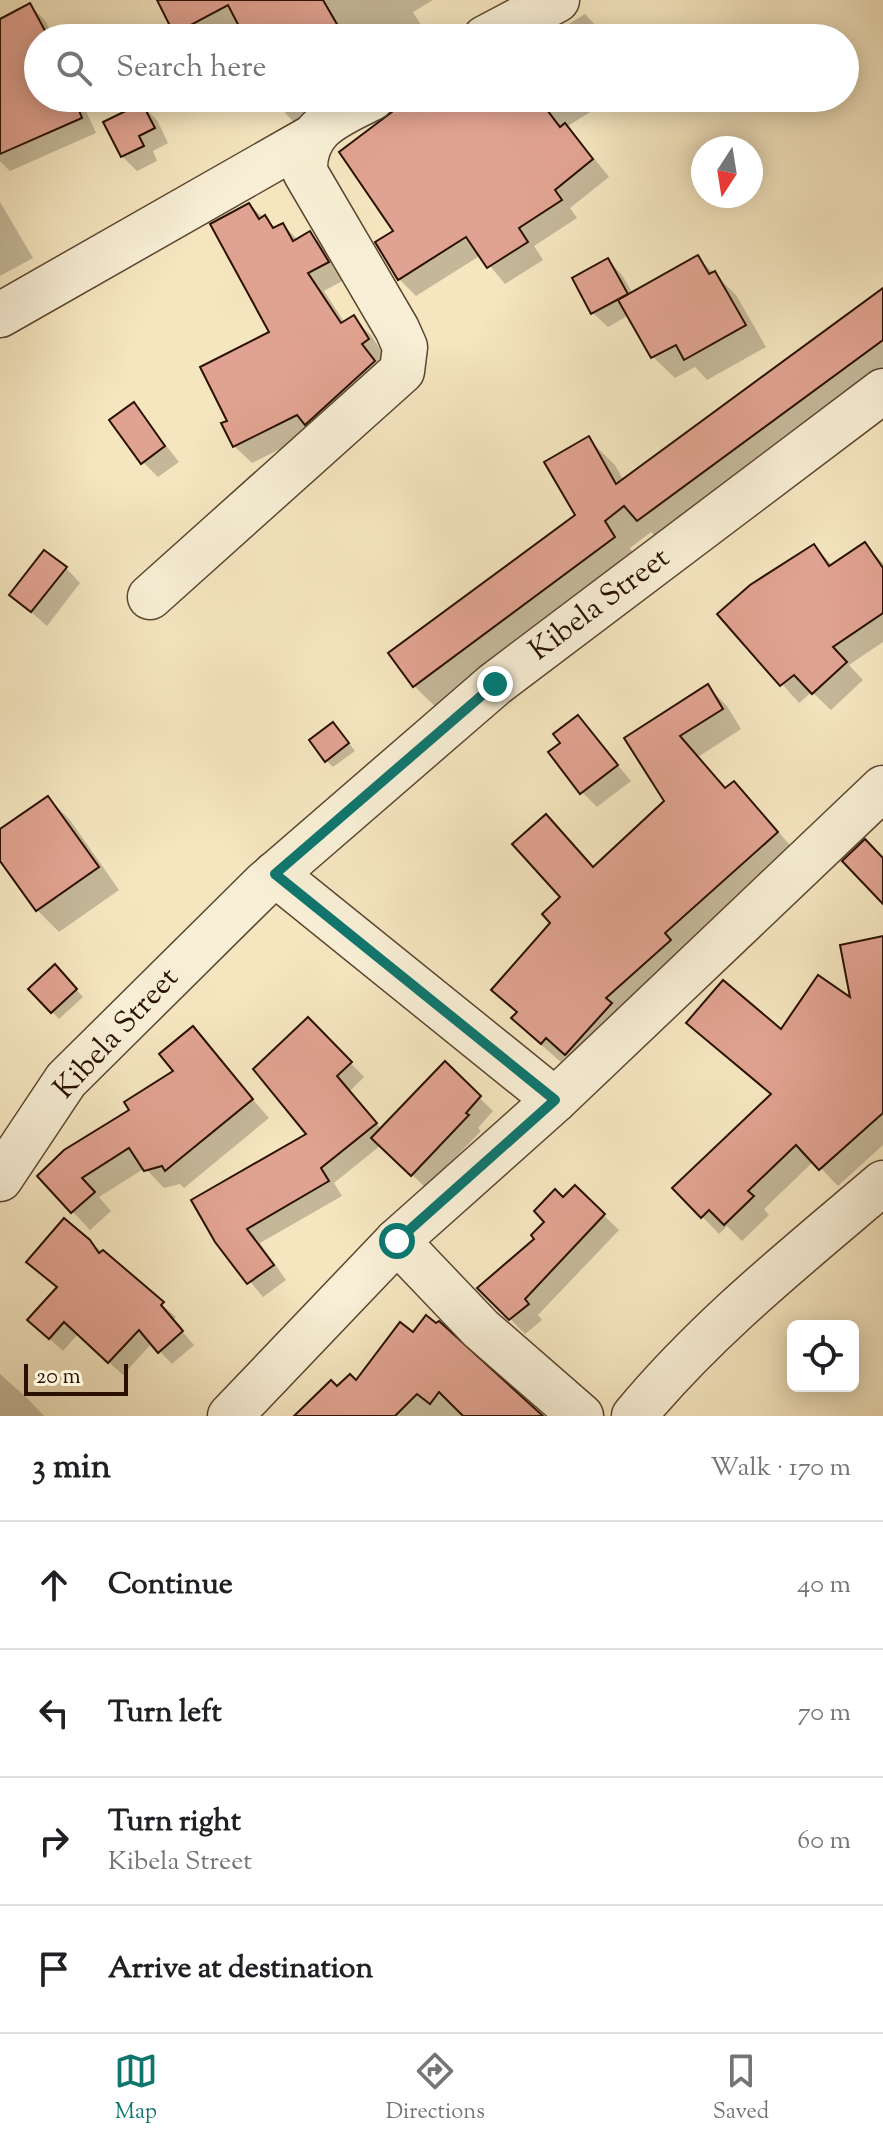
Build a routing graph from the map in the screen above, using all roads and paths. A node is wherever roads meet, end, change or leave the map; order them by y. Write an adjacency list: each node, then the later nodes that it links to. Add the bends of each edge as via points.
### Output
1 (557, 0): 2 (street)
2 (512, 24)
3 (345, 112): 4 (street, via 320,125)
4 (309, 139): 5 (street); 7 (street, via 304,155 311,187 397,329 405,347 402,371)
5 (0, 315)
6 (883, 391): 9 (street, Kibela Street, via 495,684)
7 (150, 597)
8 (883, 788): 10 (street)
9 (275, 874): 10 (street); 11 (street, Kibela Street, via 66,1080)
10 (555, 1100): 13 (street)
11 (0, 1179)
12 (883, 1183): 16 (street, via 772,1277)
13 (397, 1241): 14 (street); 15 (street, via 481,1329)
14 (230, 1416)
15 (581, 1416)
16 (634, 1416)

